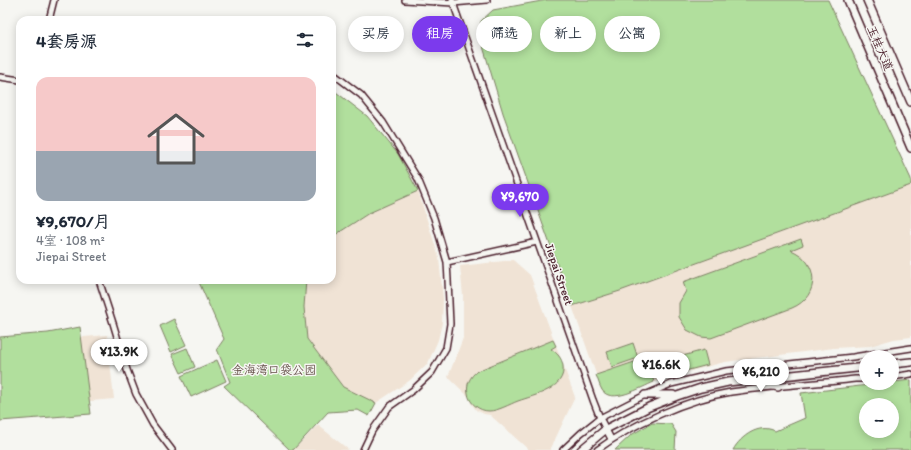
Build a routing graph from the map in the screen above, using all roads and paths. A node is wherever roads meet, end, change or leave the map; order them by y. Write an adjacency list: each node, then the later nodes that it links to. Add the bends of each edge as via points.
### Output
1 (54, 0): 7 (street)
2 (405, 0): 6 (street)
3 (487, 0): 6 (street)
4 (848, 0): 12 (main road, 玉桂大道)
5 (867, 0): 11 (main road, 玉桂大道)
6 (452, 2): 13 (street, Jiepai Street)
7 (50, 16)
8 (336, 76): 14 (street, via 361,95 384,122 402,151 418,179 434,218)
9 (0, 77): 10 (street)
10 (16, 79)
11 (911, 102)
12 (911, 148)
13 (537, 242): 14 (street); 27 (street, Jiepai Street)
14 (446, 262): 31 (street, via 450,324 446,348 432,372 389,407 372,431)
15 (99, 284): 30 (street, via 136,394 153,425)
16 (911, 348): 25 (street, via 853,358 726,371 671,384)
17 (911, 362): 18 (main road)
18 (899, 363)
19 (859, 368): 23 (main road)
20 (911, 374): 21 (street)
21 (899, 376)
22 (859, 379): 24 (street)
23 (748, 380): 24 (main road); 26 (main road, via 708,386)
24 (778, 387): 29 (street, via 730,392 705,398 654,417)
25 (645, 395): 26 (main road); 27 (street)
26 (677, 396): 28 (main road)
27 (600, 418): 28 (street, Jiepai Street); 32 (street)
28 (606, 429): 29 (street, Jiepai Street); 33 (main road)
29 (611, 440): 34 (street)
30 (172, 450)
31 (363, 450)
32 (563, 450)
33 (581, 450)
34 (597, 450)

